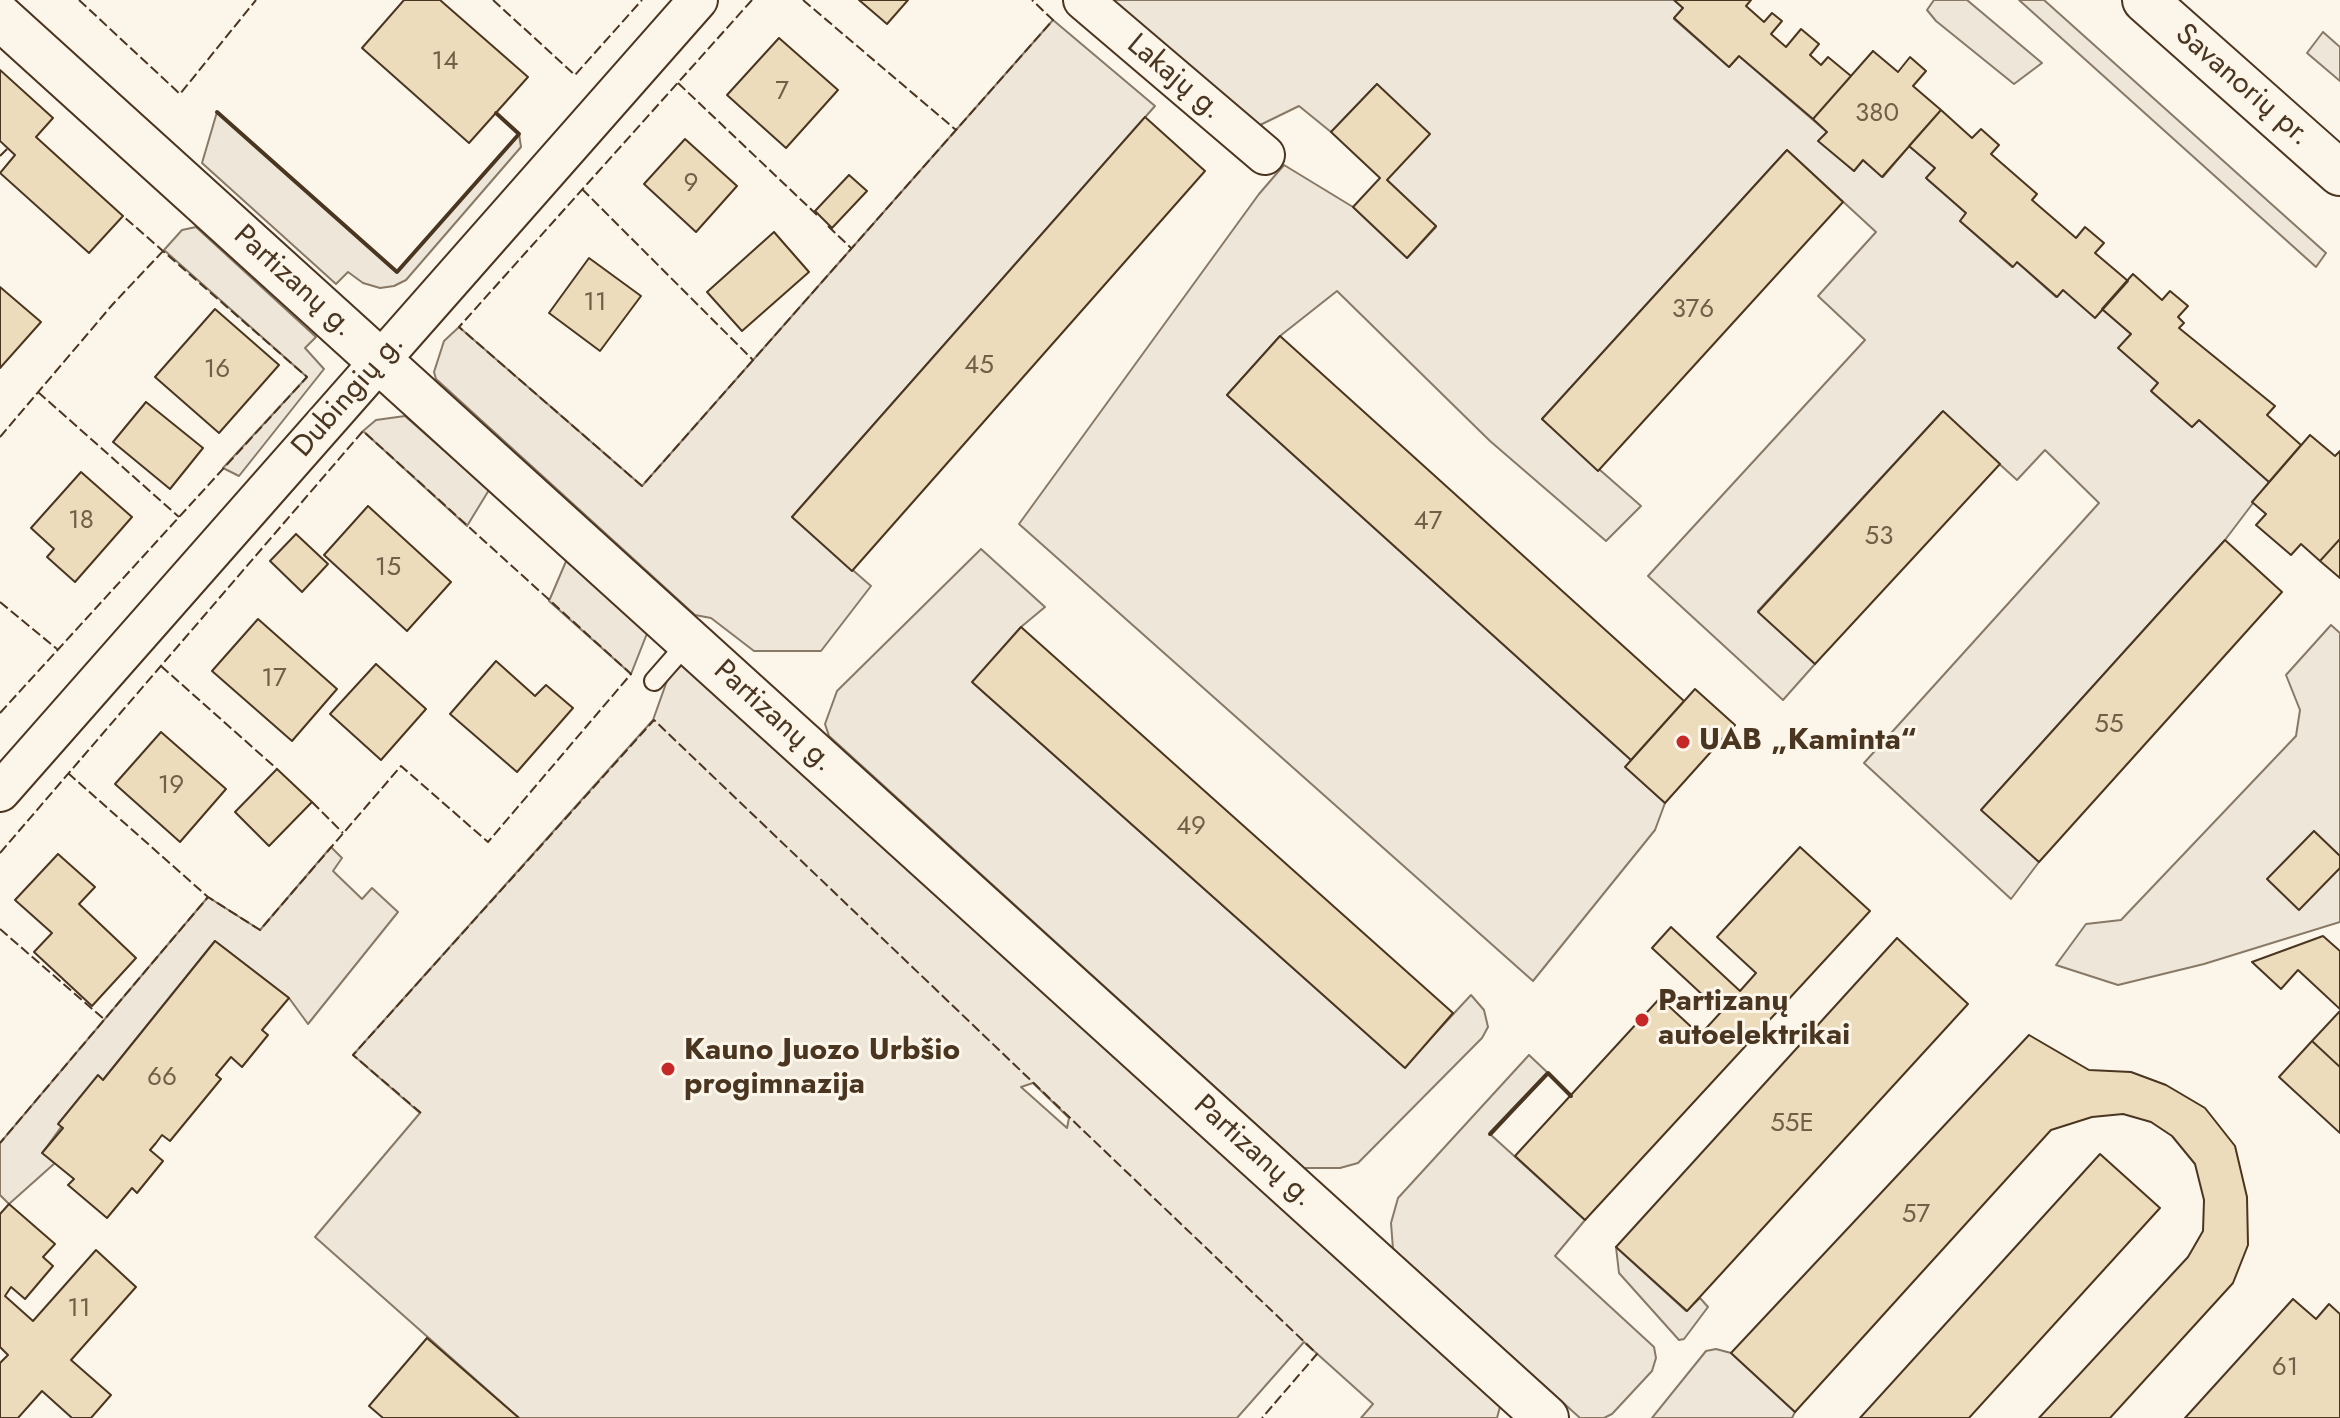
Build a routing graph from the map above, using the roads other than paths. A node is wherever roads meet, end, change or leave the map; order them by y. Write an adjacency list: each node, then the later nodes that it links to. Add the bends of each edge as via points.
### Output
1 (698, 0): 7 (street, Dubingių g.)
2 (1083, 0): 5 (street, Lakajų g.)
3 (2145, 0): 6 (street, Savanorių pr.)
4 (0, 17): 7 (street, Partizanų g.)
5 (1265, 155)
6 (2340, 173)
7 (381, 361): 8 (street, Partizanų g.); 10 (street, Dubingių g.)
8 (689, 641): 9 (lane); 11 (street, Partizanų g.)
9 (654, 681)
10 (0, 792)
11 (1546, 1418)

